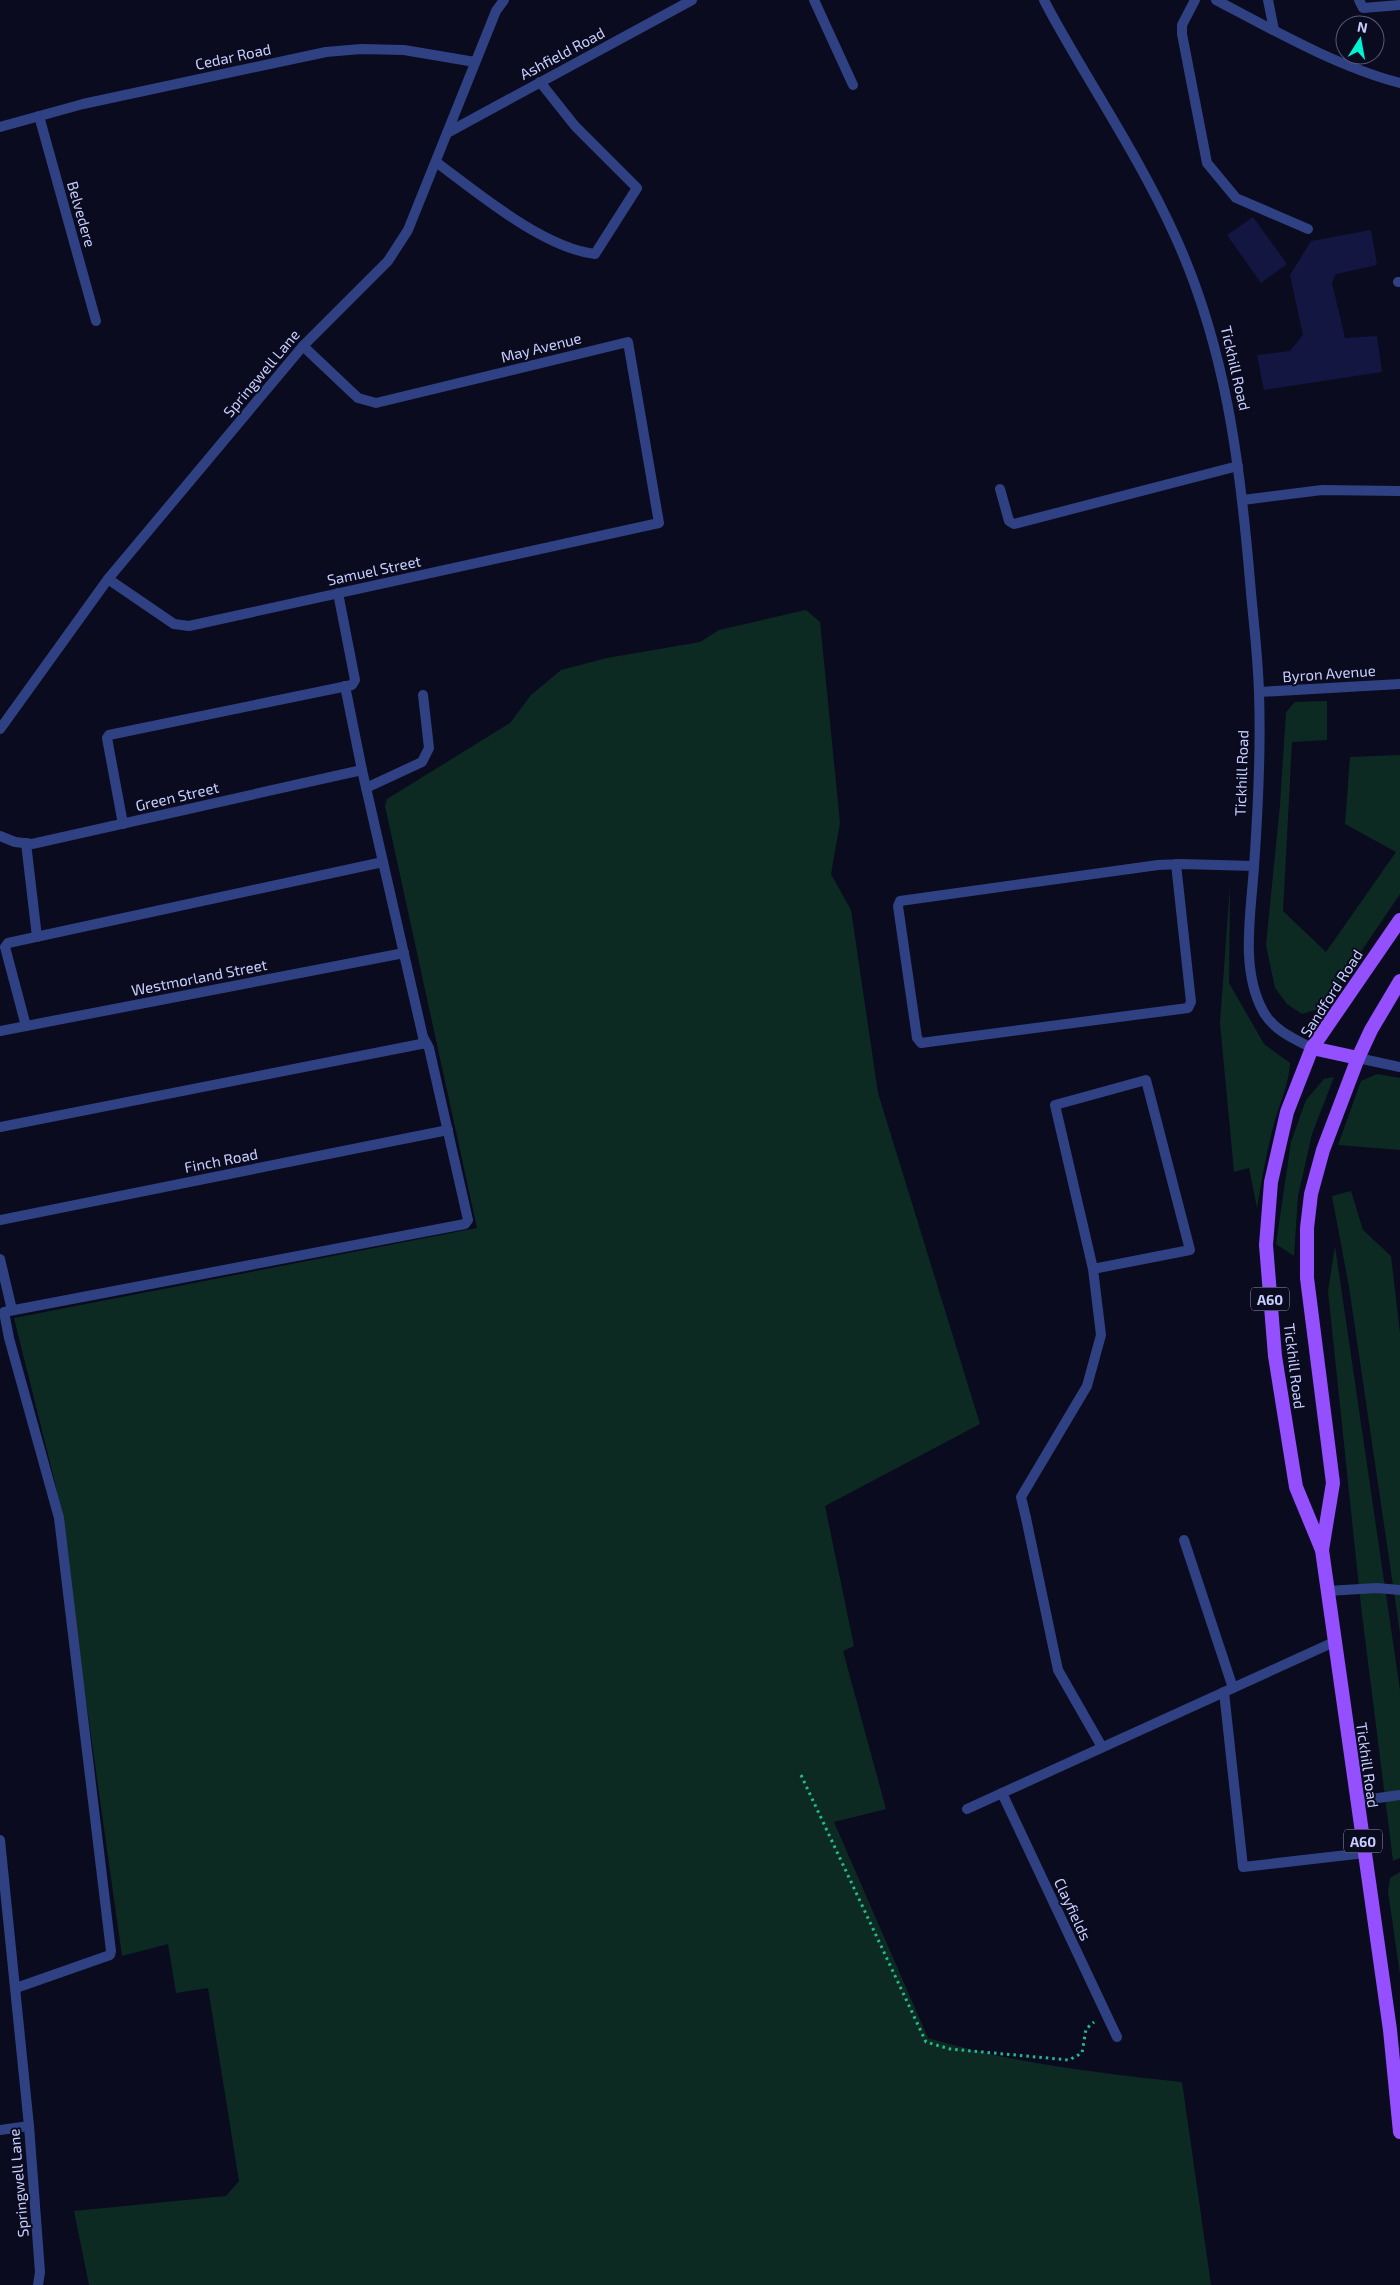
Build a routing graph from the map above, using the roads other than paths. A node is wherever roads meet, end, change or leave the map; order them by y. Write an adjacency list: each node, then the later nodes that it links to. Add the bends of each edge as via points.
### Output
1 (504, 0): 11 (street, Springwell Lane, via 496,11)
2 (692, 0): 12 (street, Ashfield Road)
3 (814, 0): 14 (street)
4 (1044, 0): 22 (street, Tickhill Road, via 1146,177 1176,237 1203,303 1215,343)
5 (1195, 0): 19 (street, via 1182,25 1182,34 1207,163 1236,198)
6 (1216, 0): 10 (street)
7 (1268, 0): 10 (street)
8 (1359, 0): 9 (street, via 1363,8)
9 (1400, 5)
10 (1274, 30): 13 (street, via 1372,76)
11 (475, 62): 15 (street, Cedar Road, via 404,50 326,52); 17 (street, Springwell Lane)
12 (540, 82): 17 (street, Ashfield Road); 18 (street, via 575,126 636,188 595,254 569,248 519,222)
13 (1400, 83)
14 (853, 85)
15 (39, 116): 16 (street, Cedar Road); 20 (street, Belvedere)
16 (0, 128)
17 (447, 133): 18 (street, Springwell Lane)
18 (436, 162): 21 (street, Springwell Lane, via 408,230 388,260)
19 (1308, 229)
20 (96, 321)
21 (303, 346): 26 (street, May Avenue, via 358,398 376,403 628,342); 27 (street, Springwell Lane)
22 (1238, 466): 23 (street, via 1014,524 1008,517); 25 (street, Tickhill Road)
23 (1000, 489)
24 (1400, 491): 25 (street, via 1322,490)
25 (1243, 500): 31 (street, Tickhill Road)
26 (659, 523): 28 (street, Samuel Street)
27 (108, 579): 28 (street, Samuel Street, via 174,624 190,626); 33 (street, Springwell Lane)
28 (338, 593): 30 (street, via 355,680 352,685)
29 (1400, 684): 31 (street, Byron Avenue)
30 (345, 686): 34 (street); 36 (street, via 109,735)
31 (1259, 692): 41 (street, Tickhill Road)
32 (423, 695): 35 (street, via 429,748 427,756 422,762)
33 (0, 729)
34 (362, 770): 35 (street); 36 (street, Green Street)
35 (366, 788): 39 (street)
36 (123, 824): 38 (street, Green Street)
37 (0, 836): 38 (street, Green Street)
38 (26, 843): 43 (street)
39 (383, 862): 43 (street); 44 (street)
40 (1176, 864): 40 (street, via 900,900 898,906 917,1038 921,1043 1188,1008 1191,1002); 41 (street)
41 (1254, 866): 49 (street, Tickhill Road, via 1250,970 1255,993 1264,1014 1282,1032)
42 (1400, 920): 49 (main road, Sandford Road / A60)
43 (37, 937): 46 (street, via 8,944 5,948)
44 (404, 953): 46 (street, Westmorland Street); 48 (street)
45 (1400, 981): 50 (main road, A60)
46 (26, 1026): 47 (street, Westmorland Street)
47 (0, 1031)
48 (426, 1043): 52 (street); 53 (street)
49 (1312, 1048): 50 (main road, Sandford Road); 60 (main road, Tickhill Road / A60, via 1283,1130 1271,1182 1266,1245 1275,1356 1296,1487)
50 (1358, 1058): 51 (street); 60 (main road, Tickhill Road / A60, via 1323,1150 1311,1194 1307,1228 1307,1278 1333,1483)
51 (1400, 1067)
52 (0, 1127)
53 (448, 1130): 54 (street, Finch Road); 57 (street, via 468,1220 465,1224)
54 (0, 1220)
55 (0, 1259): 57 (street)
56 (1093, 1269): 56 (street, via 1055,1105 1146,1080 1190,1250); 65 (street, via 1101,1335 1086,1386 1021,1497 1058,1670)
57 (12, 1310): 58 (street, via 4,1312)
58 (3, 1324): 72 (street, via 59,1518 111,1952)
59 (1184, 1540): 64 (street)
60 (1322, 1550): 62 (main road, Tickhill Road / A60)
61 (1400, 1590): 62 (street, via 1376,1588)
62 (1327, 1592): 63 (main road, Tickhill Road / A60)
63 (1334, 1642): 64 (street); 68 (main road, Tickhill Road / A60)
64 (1228, 1690): 65 (street); 71 (street, via 1244,1867)
65 (1102, 1747): 66 (street)
66 (1002, 1793): 69 (street); 73 (street, Clayfields)
67 (1400, 1795): 68 (street)
68 (1357, 1801): 71 (main road, Tickhill Road / A60)
69 (967, 1809)
70 (0, 1840): 72 (street, Springwell Lane)
71 (1365, 1853): 76 (main road, Tickhill Road / A60, via 1390,2030)
72 (16, 1988): 74 (street, Springwell Lane)
73 (1117, 2037)
74 (29, 2126): 75 (street); 77 (street, Springwell Lane, via 40,2272)
75 (0, 2130)
76 (1400, 2132)
77 (38, 2285)

